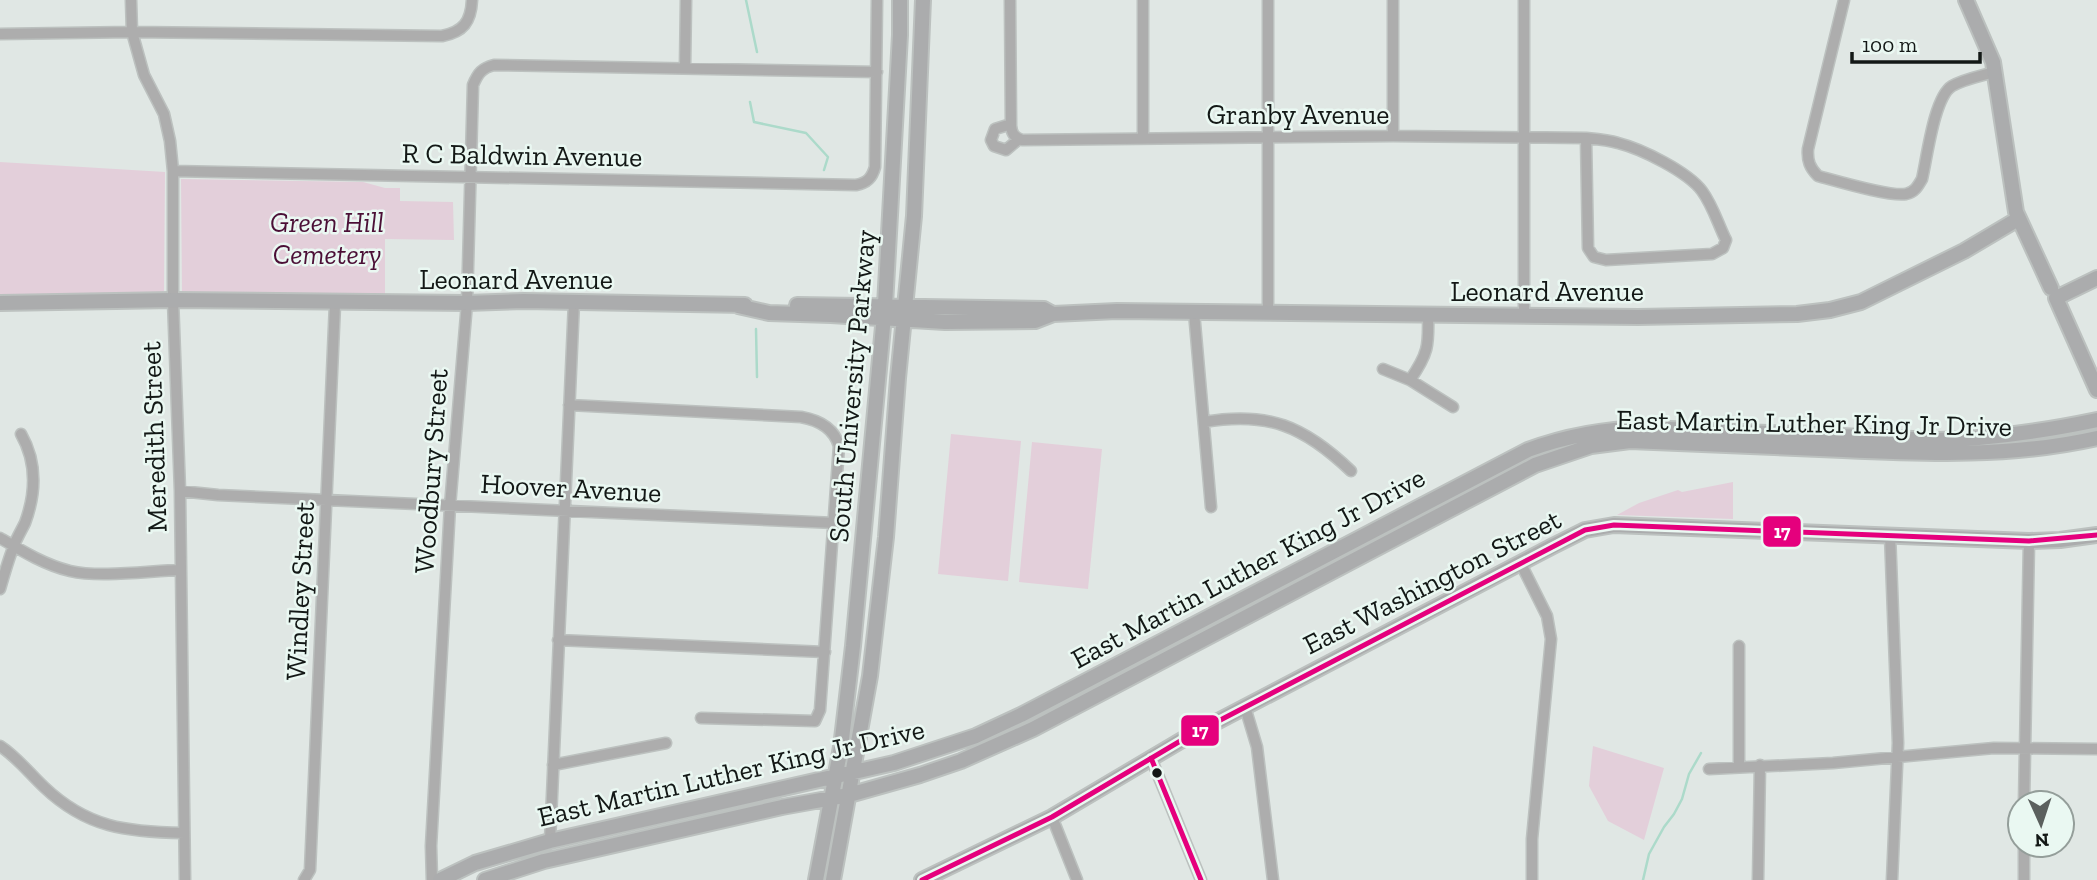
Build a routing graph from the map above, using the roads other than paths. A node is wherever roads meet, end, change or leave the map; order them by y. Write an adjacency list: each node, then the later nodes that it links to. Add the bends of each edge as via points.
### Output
1 (131, 0): 14 (street, Meredith Street)
2 (472, 0): 14 (street, via 468,23 457,33 442,36)
3 (686, 0): 16 (street)
4 (877, 0): 17 (street)
5 (900, 0): 34 (main road, South University Parkway)
6 (923, 0): 36 (main road, South University Parkway)
7 (1010, 0): 21 (street, Granby Avenue, via 1014,132)
8 (1143, 0): 21 (street)
9 (1268, 0): 20 (street)
10 (1393, 0): 19 (street)
11 (1524, 0): 22 (street)
12 (1844, 0): 18 (street, via 1808,149 1811,168 1818,176 1897,194 1910,192 1922,179 1945,93 1953,85)
13 (1966, 0): 18 (main road)
14 (132, 32): 15 (street); 24 (street, Meredith Street, via 144,75 164,114)
15 (0, 34)
16 (685, 68): 17 (street); 25 (street, Woodbury Street, via 483,68 473,85)
17 (877, 72): 25 (street, R C Baldwin Avenue, via 875,167 869,180 856,185)
18 (1994, 72): 26 (main road)
19 (1393, 136): 20 (street, Granby Avenue); 22 (street, Granby Avenue)
20 (1268, 137): 21 (street, Granby Avenue); 37 (street)
21 (1143, 138)
22 (1524, 138): 23 (street, Granby Avenue); 39 (street)
23 (1586, 138): 23 (street, Granby Avenue, via 1619,143 1683,174 1701,189 1712,207 1727,240 1723,248 1712,254 1594,257 1588,248)
24 (173, 171): 25 (street, R C Baldwin Avenue); 29 (street, Meredith Street)
25 (471, 176): 32 (street, Woodbury Street)
26 (2018, 219): 28 (main road); 39 (main road, Leonard Avenue, via 1872,297 1830,310 1784,316)
27 (2097, 278): 28 (main road)
28 (2053, 293): 42 (main road)
29 (173, 300): 31 (main road, Leonard Avenue); 33 (main road, Leonard Avenue); 52 (street, Meredith Street)
30 (574, 302): 32 (main road, Leonard Avenue); 34 (main road, Leonard Avenue, via 738,306 769,313); 43 (street)
31 (0, 303)
32 (467, 303): 33 (main road, Leonard Avenue); 54 (street, Woodbury Street)
33 (335, 304): 53 (street, Windley Street)
34 (885, 312): 36 (main road, Leonard Avenue); 82 (main road, South University Parkway)
35 (1194, 312): 36 (main road, Leonard Avenue, via 1053,314 1035,321); 37 (main road, Leonard Avenue); 46 (street)
36 (905, 313): 81 (main road, South University Parkway, via 886,537)
37 (1268, 313): 38 (main road, Leonard Avenue)
38 (1428, 315): 39 (main road, Leonard Avenue); 41 (street, via 1424,360)
39 (1524, 316)
40 (1383, 369): 41 (street)
41 (1410, 380): 44 (street)
42 (2097, 390)
43 (569, 405): 56 (street); 57 (street, via 818,421 839,446)
44 (1453, 407)
45 (2097, 420): 50 (main road, East Martin Luther King Jr Drive, via 1975,439)
46 (1204, 422): 51 (street, via 1233,417 1276,421 1308,437); 55 (street)
47 (21, 434): 62 (street, via 34,472 32,497)
48 (2097, 438): 50 (main road, East Martin Luther King Jr Drive, via 1986,454)
49 (1589, 440): 50 (main road, East Martin Luther King Jr Drive); 81 (main road, East Martin Luther King Jr Drive, via 1560,439 1528,450 976,736); 84 (main road, East Martin Luther King Jr Drive, via 1033,729 961,761)
50 (1818, 442)
51 (1351, 471)
52 (180, 491): 53 (street, Hoover Avenue); 64 (street, Meredith Street)
53 (327, 500): 54 (street, Hoover Avenue); 93 (street, Windley Street, via 310,870)
54 (450, 506): 56 (street, Hoover Avenue); 94 (street, Woodbury Street)
55 (1212, 507)
56 (564, 511): 57 (street, Hoover Avenue); 66 (street)
57 (835, 523): 68 (street)
58 (1890, 535): 61 (main road, East Washington Street); 63 (main road, East Washington Street, via 1604,526 1585,530); 75 (street)
59 (2097, 535): 61 (main road, East Washington Street)
60 (0, 538): 62 (street)
61 (2029, 541): 73 (street)
62 (13, 546): 64 (street, via 71,571); 65 (street)
63 (1521, 564): 69 (main road, East Washington Street); 101 (street, via 1546,616 1551,639)
64 (180, 570): 87 (street, Meredith Street)
65 (0, 589)
66 (558, 640): 68 (street); 77 (street)
67 (1739, 646): 79 (street)
68 (825, 652): 70 (street, via 815,721)
69 (1245, 707): 76 (main road, East Washington Street); 100 (street, via 1256,747)
70 (702, 718)
71 (666, 743): 77 (street)
72 (0, 746): 87 (street, via 89,820 127,831)
73 (2025, 748): 74 (street); 75 (street); 83 (street)
74 (2097, 748)
75 (1897, 755): 78 (street); 103 (street)
76 (1151, 758): 86 (main road, East Washington Street); 99 (street)
77 (552, 765): 88 (street)
78 (1760, 765): 79 (street); 102 (street)
79 (1739, 767): 80 (street)
80 (1709, 769)
81 (854, 771): 82 (main road, East Martin Luther King Jr Drive); 84 (main road, South University Parkway)
82 (836, 775): 85 (main road, South University Parkway); 88 (main road, East Martin Luther King Jr Drive)
83 (2024, 789)
84 (849, 795): 85 (main road, East Martin Luther King Jr Drive); 90 (main road, South University Parkway)
85 (831, 799): 91 (main road, South University Parkway); 96 (main road, East Martin Luther King Jr Drive, via 544,860)
86 (1052, 817): 97 (main road, East Washington Street); 98 (street)
87 (184, 833): 92 (street, Meredith Street)
88 (550, 841): 95 (main road, East Martin Luther King Jr Drive, via 475,863)
89 (2024, 859): 104 (street)
90 (834, 873)
91 (816, 877)
92 (185, 880)
93 (304, 880)
94 (432, 880)
95 (440, 880)
96 (485, 880)
97 (922, 880)
98 (1077, 880)
99 (1201, 880)
100 (1272, 880)
101 (1532, 880)
102 (1759, 880)
103 (1892, 880)
104 (2024, 880)

